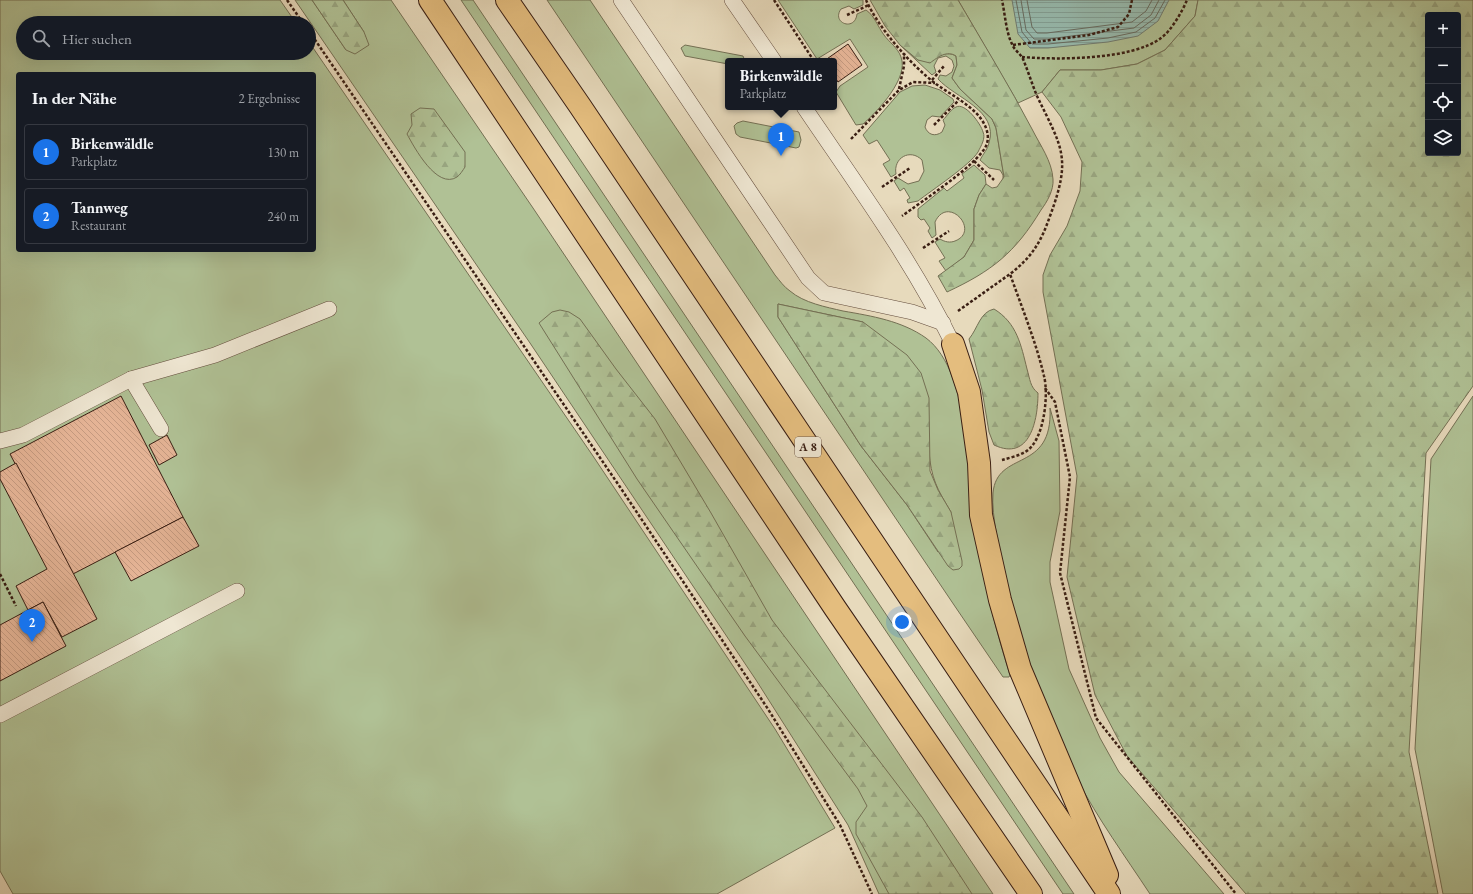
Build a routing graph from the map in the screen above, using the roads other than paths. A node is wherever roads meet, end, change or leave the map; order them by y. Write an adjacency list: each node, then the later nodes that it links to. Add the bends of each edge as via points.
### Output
1 (430, 0): 15 (highway, via 835,608)
2 (507, 0): 16 (highway, A 8)
3 (621, 0): 8 (lane, via 808,278 824,293 912,312)
4 (732, 0): 5 (lane)
5 (772, 58)
6 (806, 110): 8 (lane, via 907,260)
7 (329, 309): 10 (lane, via 215,355)
8 (943, 323): 9 (lane)
9 (953, 344): 17 (highway, via 970,392 979,463 981,516 1000,600 1020,669)
10 (131, 379): 11 (lane); 12 (lane, via 23,435)
11 (161, 430)
12 (0, 441)
13 (237, 591): 14 (lane)
14 (0, 715)
15 (1031, 894)
16 (1109, 894)
17 (1115, 894)

